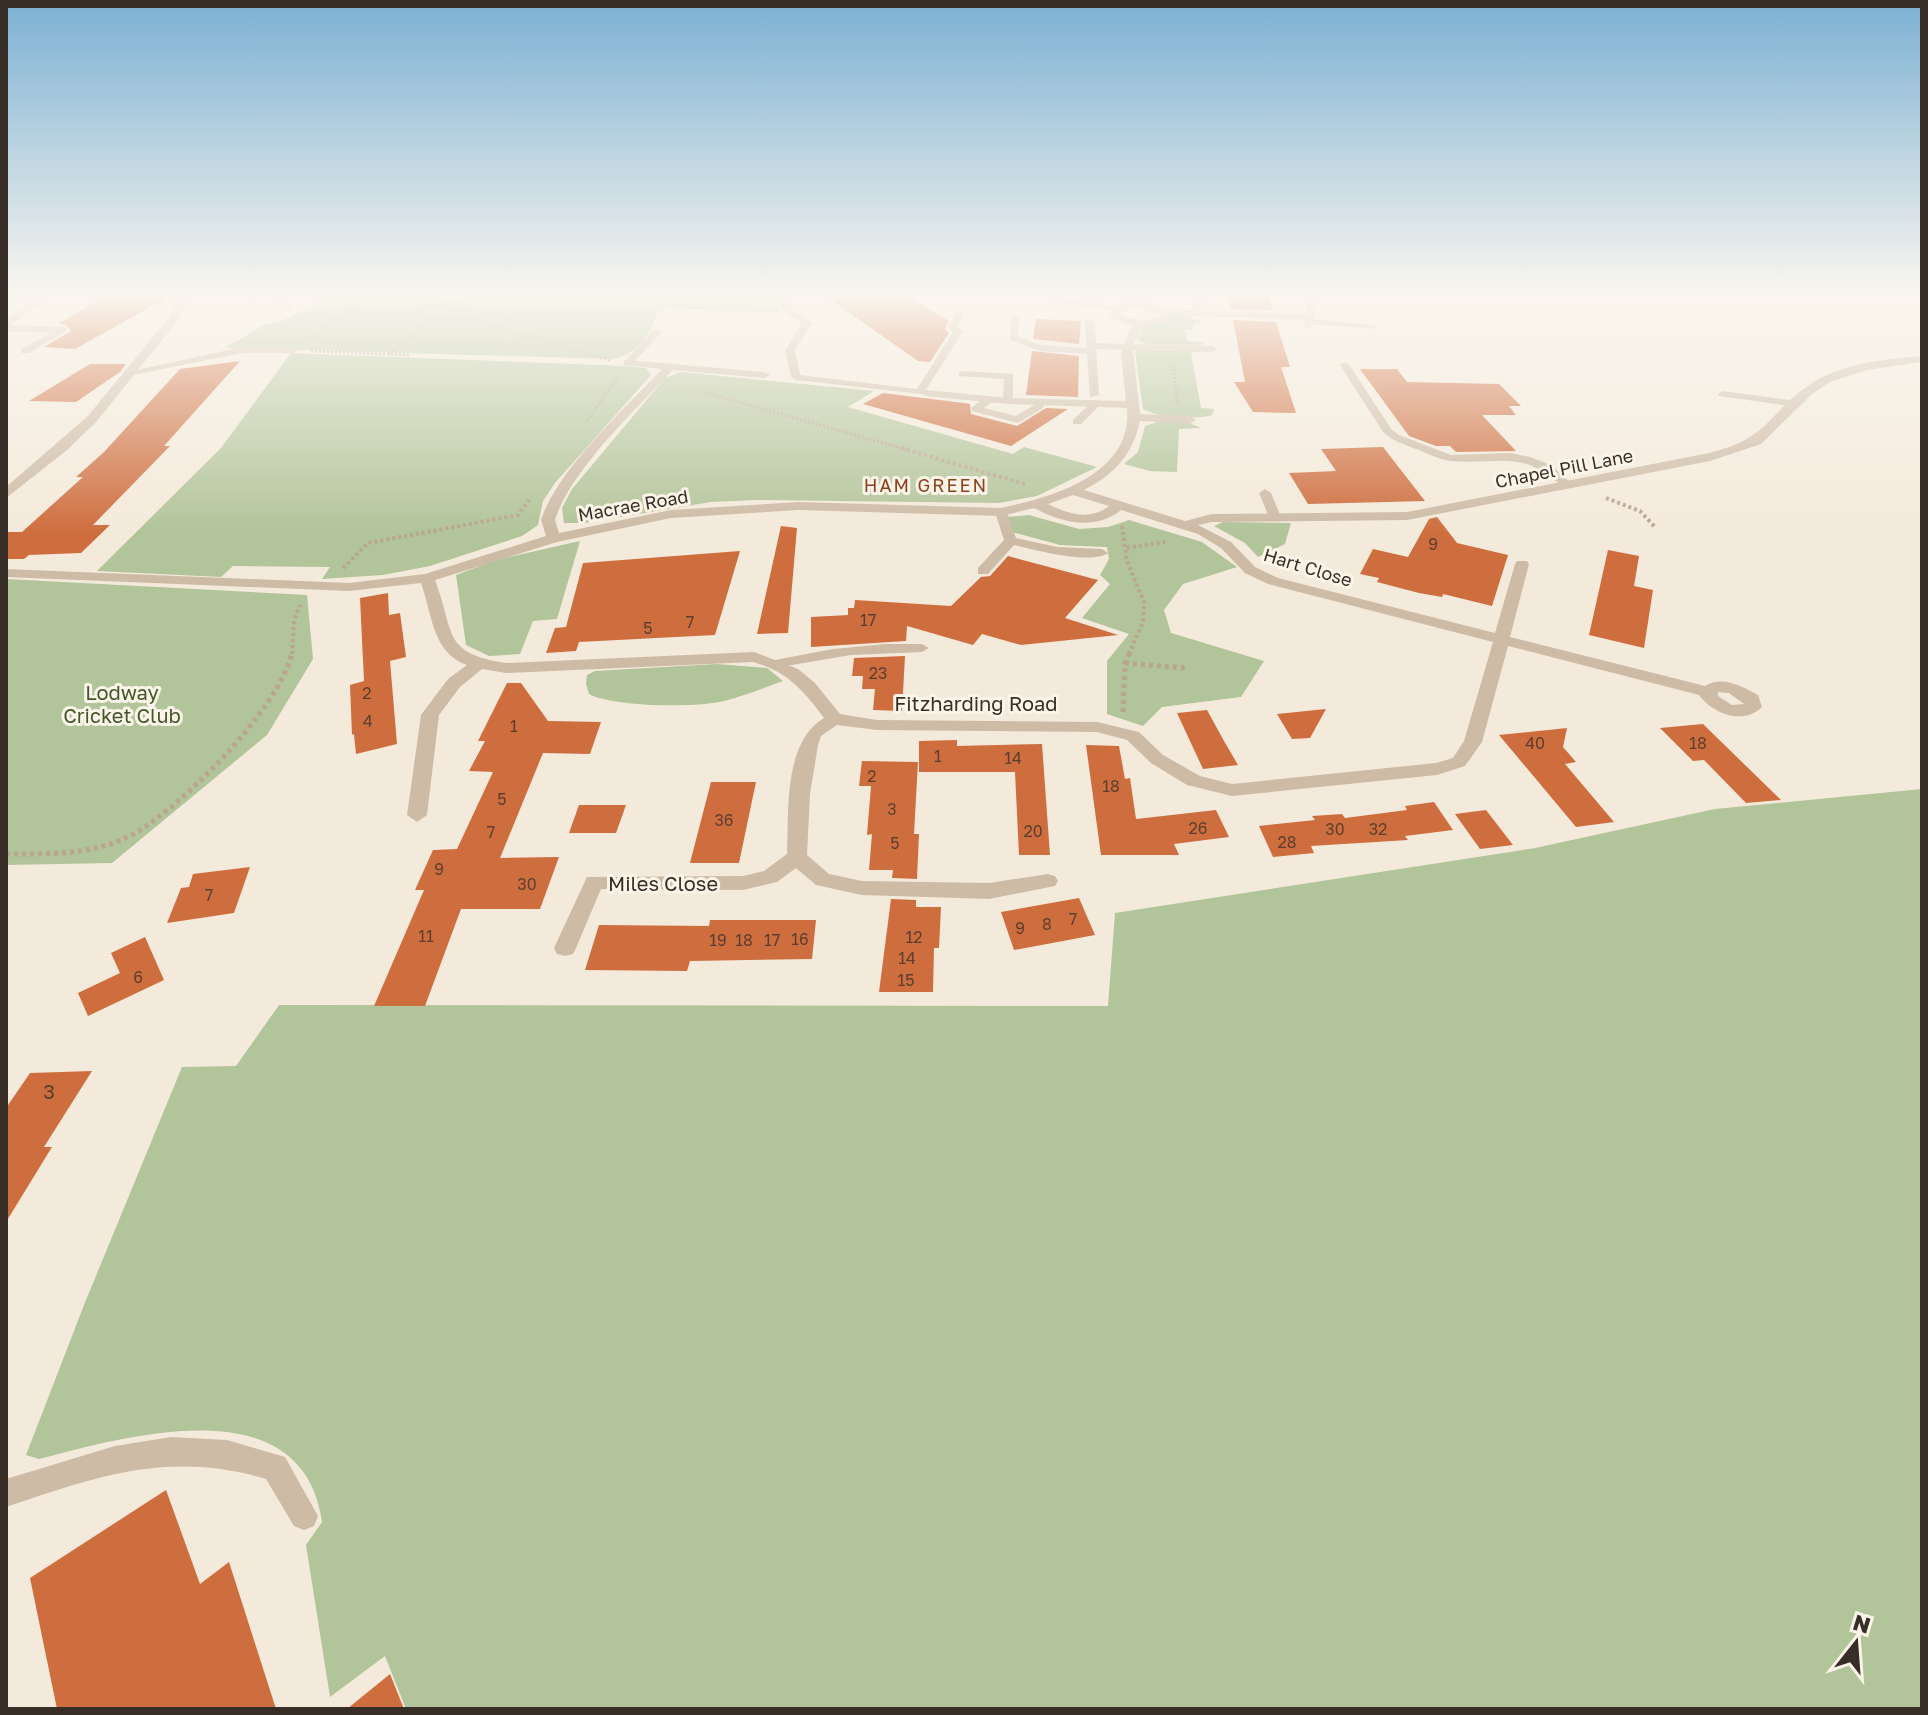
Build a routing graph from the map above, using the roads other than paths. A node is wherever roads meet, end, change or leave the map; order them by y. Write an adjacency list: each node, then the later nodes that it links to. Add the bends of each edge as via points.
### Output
1 (128, 373): 24 (street, via 92,419)
2 (664, 373): 31 (street, via 570,478 548,519)
3 (699, 373): 11 (street)
4 (795, 373): 13 (lane)
5 (936, 373): 13 (lane)
6 (1093, 373): 15 (lane)
7 (1130, 373): 19 (street, Macrae Road)
8 (1350, 373): 22 (lane, via 1395,437 1450,458 1526,459 1547,467)
9 (1846, 373): 18 (street, Chapel Pill Lane, via 1813,387)
10 (963, 374): 16 (lane, via 1009,376)
11 (764, 375)
12 (1723, 394): 18 (lane)
13 (924, 397): 14 (street)
14 (990, 399): 16 (street); 17 (lane, via 976,409 1018,420)
15 (1095, 399): 17 (street); 19 (street); 21 (lane)
16 (1008, 401): 17 (street)
17 (1040, 402)
18 (1797, 404): 22 (street, Chapel Pill Lane, via 1743,448)
19 (1134, 411): 20 (street); 25 (street, Macrae Road, via 1124,450)
20 (1185, 420)
21 (1077, 422)
22 (1569, 485): 29 (street, Chapel Pill Lane, via 1407,516)
23 (1265, 493): 29 (lane)
24 (6, 494)
25 (1069, 494): 26 (street, Macrae Road); 27 (street, Hart Close)
26 (1037, 504): 27 (street, Hart Close, via 1081,520 1105,518); 28 (street, Macrae Road)
27 (1115, 510): 30 (street, Hart Close)
28 (1001, 512): 31 (street, Macrae Road, via 740,507 671,514); 32 (lane)
29 (1275, 517): 30 (street, Chapel Pill Lane, via 1212,518)
30 (1185, 526): 38 (street, Hart Close, via 1214,537 1250,570 1273,581)
31 (554, 538): 37 (street, Macrae Road)
32 (1011, 541): 33 (lane); 35 (lane)
33 (1102, 553)
34 (1522, 564): 38 (street)
35 (983, 571)
36 (6, 573): 37 (street, Macrae Road, via 316,588)
37 (427, 578): 41 (street, via 449,650)
38 (1499, 639): 42 (street, Hart Close); 43 (street, Fitzharding Road, via 1473,742 1459,762 1437,769 1232,790 1194,781 1157,759 1133,736 1097,727 877,725)
39 (922, 648): 40 (lane, via 891,647)
40 (780, 663): 41 (street, via 727,656 506,668); 43 (street, via 795,672)
41 (477, 665): 44 (street, via 454,683 430,715)
42 (1707, 692)
43 (834, 719): 45 (street, via 814,732 806,753)
44 (417, 815)
45 (797, 857): 46 (street, via 823,880 862,888 989,891); 47 (street, Miles Close, via 770,877 743,883 594,882)
46 (1048, 881)
47 (565, 948)
48 (6, 1493): 49 (lane, via 157,1452 226,1453 275,1467)
49 (304, 1516)

